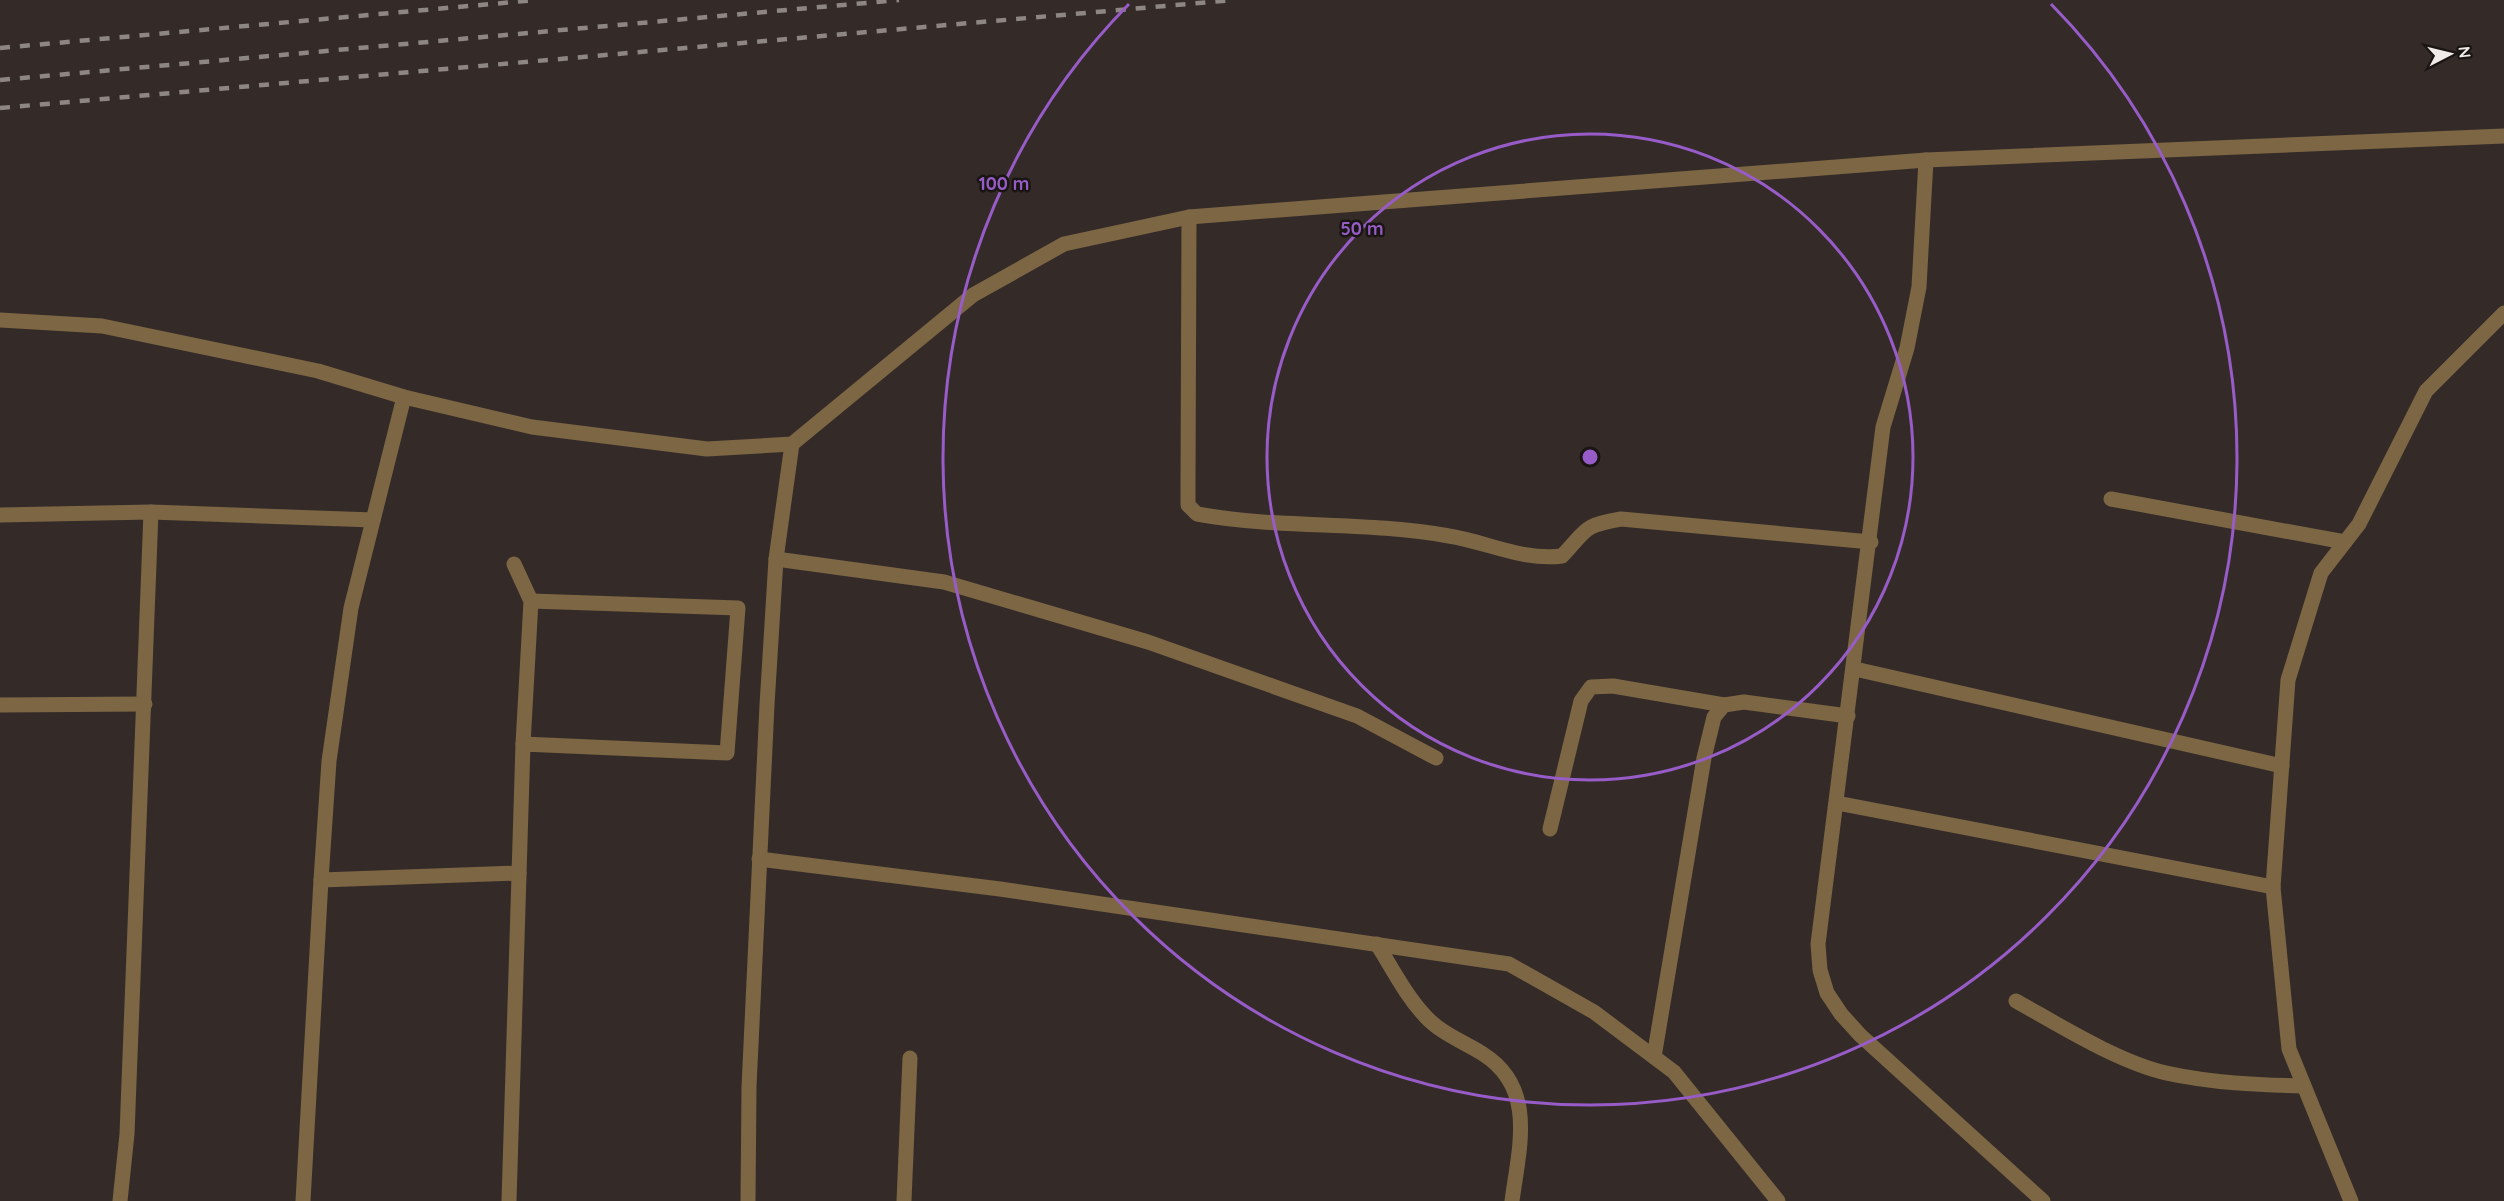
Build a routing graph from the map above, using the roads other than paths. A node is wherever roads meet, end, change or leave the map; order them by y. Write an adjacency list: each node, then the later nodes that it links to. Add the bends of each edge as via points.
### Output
1 (2504, 136): 2 (street)
2 (1926, 160): 3 (street); 12 (street, via 1919,287 1907,348 1883,428)
3 (1189, 218): 7 (street, via 1064,244 983,289); 12 (street, via 1188,505 1197,514 1450,536 1548,558 1562,556 1582,531 1621,519)
4 (2504, 313): 13 (street, via 2426,391 2359,524)
5 (0, 320): 6 (street, via 102,326 318,371)
6 (404, 397): 7 (street, via 532,427 707,449); 11 (street)
7 (792, 444): 14 (street)
8 (2111, 499): 13 (street)
9 (151, 512): 10 (street); 11 (street); 18 (street)
10 (0, 515)
11 (373, 520): 29 (street, via 351,608 329,761)
12 (1871, 542): 17 (street)
13 (2345, 542): 24 (street, via 2321,573 2288,680)
14 (776, 559): 23 (street, via 944,582 1137,639 1357,716); 27 (street)
15 (514, 564): 16 (street)
16 (531, 601): 22 (street); 22 (street, via 738,608 727,753)
17 (1854, 669): 21 (street); 24 (street)
18 (145, 704): 19 (street); 36 (street, via 127,1134)
19 (0, 705)
20 (1724, 705): 21 (street, via 1744,702); 26 (street, via 1613,686 1591,687 1581,701); 33 (street, via 1714,717 1704,758)
21 (1848, 716): 25 (street)
22 (523, 744): 28 (street)
23 (1436, 758)
24 (2282, 766): 30 (street)
25 (1837, 803): 30 (street); 43 (street, via 1818,944 1827,993 1860,1035)
26 (1550, 829)
27 (759, 859): 31 (street, via 1000,889); 39 (street)
28 (519, 873): 29 (street); 38 (street)
29 (321, 880): 37 (street)
30 (2273, 887): 35 (street, via 2289,1048)
31 (1377, 944): 33 (street, via 1509,963 1594,1012); 41 (street, via 1426,1017 1500,1065 1511,1079 1521,1128)
32 (2016, 1001): 35 (street, via 2096,1045 2164,1072 2233,1084)
33 (1654, 1057): 42 (street, via 1674,1072)
34 (910, 1058): 40 (street)
35 (2304, 1086): 44 (street)
36 (120, 1201)
37 (303, 1201)
38 (509, 1201)
39 (748, 1201)
40 (904, 1201)
41 (1512, 1201)
42 (1778, 1201)
43 (2043, 1201)
44 (2351, 1201)

